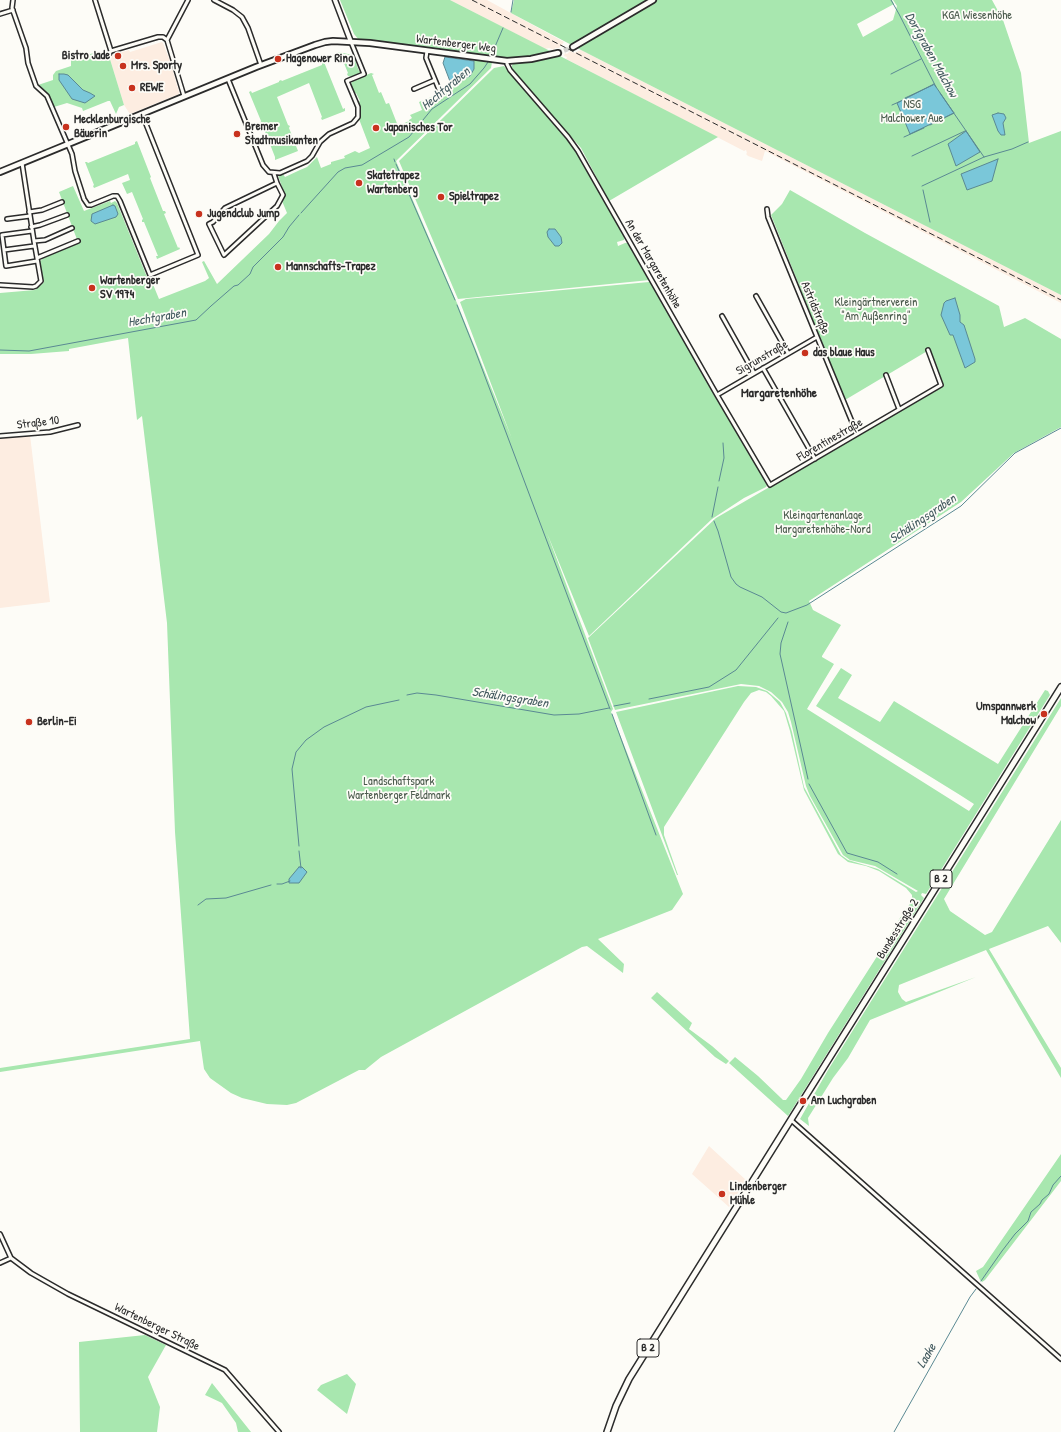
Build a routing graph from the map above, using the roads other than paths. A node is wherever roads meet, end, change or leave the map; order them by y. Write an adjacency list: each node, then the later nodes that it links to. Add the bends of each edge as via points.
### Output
1 (13, 0): 7 (street)
2 (95, 0): 9 (street, via 110,52 158,37)
3 (188, 0): 9 (street)
4 (214, 0): 15 (street, via 242,17)
5 (335, 0): 10 (street)
6 (653, 0): 11 (main road)
7 (12, 10): 8 (street); 22 (street, via 36,86 47,96)
8 (0, 14)
9 (167, 40): 20 (street)
10 (351, 42): 12 (main road, Wartenberger Weg); 15 (main road, Wartenberger Weg, via 334,41 315,45); 25 (street, via 364,74 347,80 358,107 358,117 353,123 329,134 304,164)
11 (573, 47)
12 (427, 51): 14 (main road, Wartenberger Weg); 17 (street, via 426,58)
13 (558, 53): 14 (main road, Wartenberger Weg)
14 (507, 61): 50 (street, An der Margaretenhöhe, via 510,70 578,151)
15 (261, 65): 16 (main road, Wartenberger Weg)
16 (228, 79): 20 (main road, Wartenberger Weg); 25 (street, via 263,165)
17 (435, 80): 18 (street); 19 (street)
18 (414, 89)
19 (440, 92)
20 (184, 96): 21 (main road, Wartenberger Weg)
21 (142, 114): 22 (main road, Wartenberger Weg); 22 (street, via 198,255 155,273 150,275 117,196 91,205 86,202)
22 (68, 144): 23 (main road, Wartenberger Weg)
23 (22, 163): 24 (main road, Wartenberger Weg); 29 (street)
24 (0, 172)
25 (274, 174): 26 (street)
26 (277, 183): 26 (street, via 283,195 277,206 224,255 209,224 225,208)
27 (62, 202): 29 (street)
28 (766, 209): 44 (street, Astridstraße)
29 (29, 212): 31 (street)
30 (67, 215): 33 (street)
31 (30, 216): 32 (street); 33 (street)
32 (7, 219)
33 (31, 227): 35 (street)
34 (72, 228): 36 (street, via 45,240)
35 (32, 231): 36 (street); 39 (street, via 2,235)
36 (34, 241): 38 (street)
37 (78, 241): 40 (street)
38 (34, 246): 39 (street); 40 (street)
39 (4, 250): 40 (street, via 6,266)
40 (37, 260): 41 (street, via 41,280 36,286)
41 (0, 285)
42 (756, 296): 46 (street)
43 (722, 316): 48 (street)
44 (817, 337): 46 (street, Sigrunstraße); 53 (street, Astridstraße)
45 (928, 350): 51 (street, Florentinestraße, via 941,386)
46 (788, 353): 47 (street, Sigrunstraße)
47 (763, 368): 48 (street, Sigrunstraße); 55 (street)
48 (754, 373): 50 (street, Sigrunstraße)
49 (886, 375): 51 (street)
50 (717, 395): 56 (street, An der Margaretenhöhe)
51 (899, 409): 53 (street, Florentinestraße)
52 (78, 425): 54 (street, Straße 10, via 50,432)
53 (857, 434): 55 (street, Florentinestraße)
54 (0, 436)
55 (815, 459): 56 (street, Florentinestraße)
56 (770, 485)
57 (1061, 687): 58 (main road, Bundesstraße 2 / B 2)
58 (790, 1120): 62 (street); 64 (main road, B 2, via 629,1379)
59 (0, 1234): 60 (street)
60 (11, 1258): 61 (street); 63 (street, Wartenberger Straße, via 26,1270 68,1294 225,1370)
61 (0, 1263)
62 (1061, 1359)
63 (279, 1432)
64 (607, 1432)

